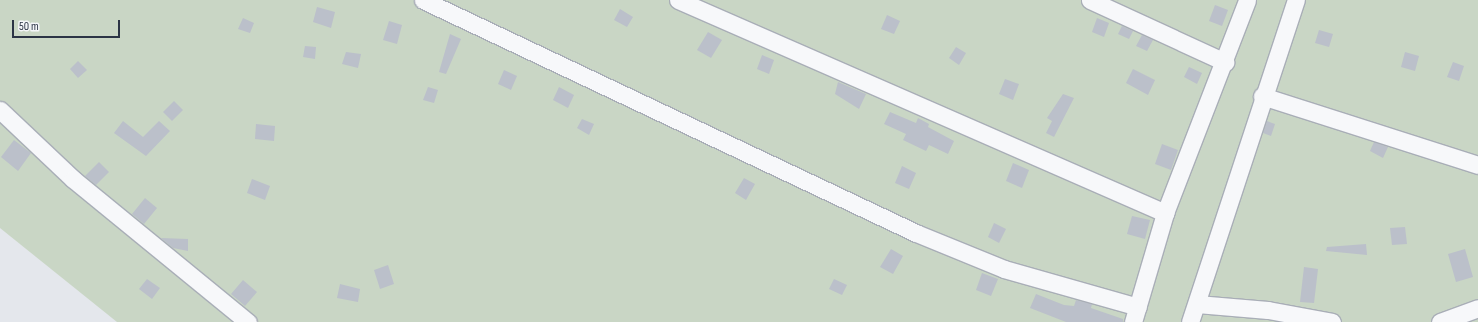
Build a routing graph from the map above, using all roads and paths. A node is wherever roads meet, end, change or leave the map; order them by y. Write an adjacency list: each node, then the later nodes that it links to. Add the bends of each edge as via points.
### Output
1 (423, 0): 13 (street, via 916,233 1004,269)
2 (678, 0): 10 (street)
3 (1090, 0): 6 (street)
4 (1247, 0): 6 (street)
5 (1296, 0): 7 (street)
6 (1225, 62): 10 (street)
7 (1262, 96): 9 (street); 11 (street)
8 (0, 110): 14 (street, via 73,179)
9 (1478, 165)
10 (1165, 213): 13 (street)
11 (1197, 304): 15 (street); 16 (street, via 1268,310)
12 (1478, 308): 17 (street)
13 (1135, 315)
14 (240, 320)
15 (1190, 322)
16 (1332, 322)
17 (1440, 322)

